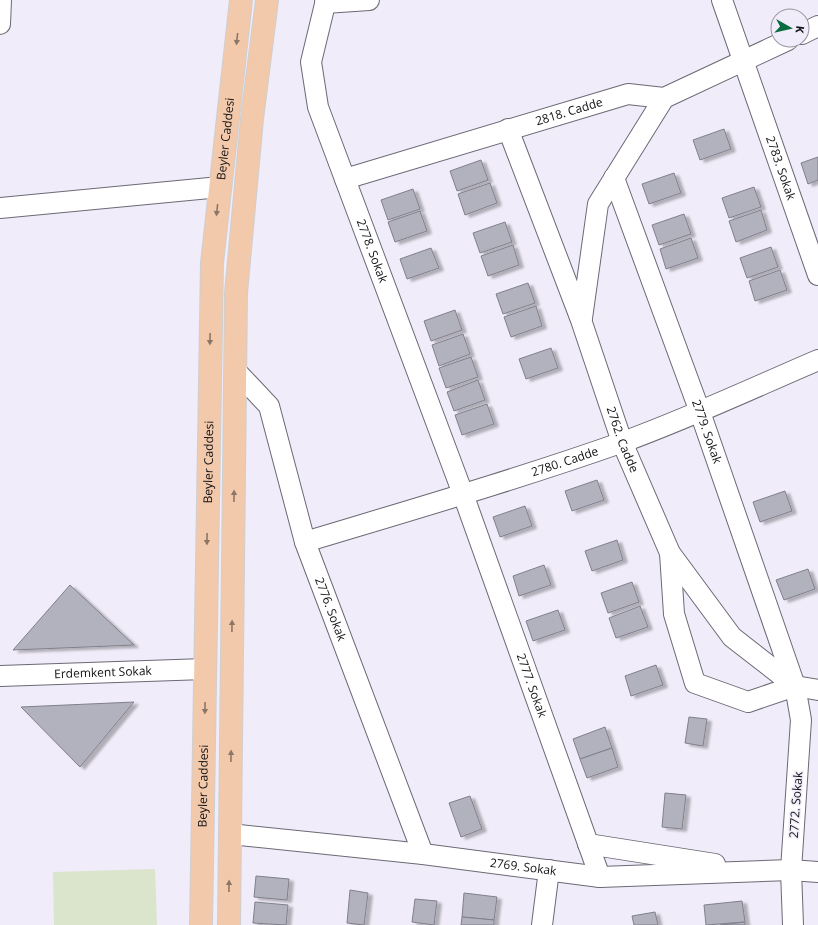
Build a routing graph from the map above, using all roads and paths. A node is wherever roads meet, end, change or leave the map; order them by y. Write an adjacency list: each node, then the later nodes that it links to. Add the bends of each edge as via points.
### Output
1 (1, 0): 7 (street)
2 (241, 0): 14 (main road, Beyler Caddesi, one-way to 14)
3 (267, 0): 19 (main road, Beyler Caddesi, via 252,119 236,293)
4 (369, 0): 6 (street)
5 (722, 0): 9 (street, 2783. Sokak)
6 (326, 2): 13 (street, 2778. Sokak, via 310,62 318,107)
7 (0, 24)
8 (771, 48): 9 (street)
9 (742, 62): 10 (street); 16 (street, 2783. Sokak)
10 (664, 98): 11 (street, 2818. Cadde, via 628,94); 12 (street)
11 (508, 129): 13 (street, 2818. Cadde); 17 (street, 2762. Cadde)
12 (614, 178): 17 (street, via 598,204); 20 (street, 2779. Sokak)
13 (345, 179): 22 (street, 2778. Sokak)
14 (220, 187): 15 (street); 26 (main road, Beyler Caddesi, one-way to 26, via 212,263)
15 (0, 208)
16 (818, 274)
17 (582, 320): 21 (street, 2762. Cadde)
18 (818, 360): 20 (street, 2780. Cadde)
19 (235, 370): 23 (street, 2776. Sokak, via 269,406); 25 (main road, Beyler Caddesi, one-way to 19)
20 (700, 412): 21 (street, 2780. Cadde); 28 (street, 2779. Sokak)
21 (622, 442): 22 (street, 2780. Cadde); 24 (street, 2762. Cadde)
22 (463, 494): 23 (street, 2780. Cadde); 32 (street, 2777. Sokak)
23 (305, 542): 33 (street, 2776. Sokak)
24 (670, 553): 28 (street, 2762. Cadde, via 732,637); 28 (street, via 674,614 695,683 748,702)
25 (232, 667): 26 (main road); 31 (main road, Beyler Caddesi, one-way to 25)
26 (205, 669): 27 (street, Erdemkent Sokak); 30 (main road, Beyler Caddesi, one-way to 30)
27 (0, 676)
28 (795, 686): 29 (street, 2762. Cadde); 35 (street, 2772. Sokak, via 801,720)
29 (818, 690)
30 (203, 833): 31 (main road); 39 (main road, Beyler Caddesi)
31 (230, 834): 33 (street, 2769. Sokak); 40 (main road, Beyler Caddesi, one-way to 31)
32 (588, 844): 36 (street); 38 (street, 2777. Sokak)
33 (423, 854): 34 (street, 2769. Sokak)
34 (549, 870): 38 (street, 2769. Sokak); 41 (street)
35 (791, 870): 36 (street, 2769. Sokak); 37 (street, 2769. Sokak); 42 (street, 2772. Sokak)
36 (758, 871): 38 (street, 2769. Sokak)
37 (818, 872)
38 (600, 877)
39 (201, 925)
40 (229, 925)
41 (542, 925)
42 (793, 925)

